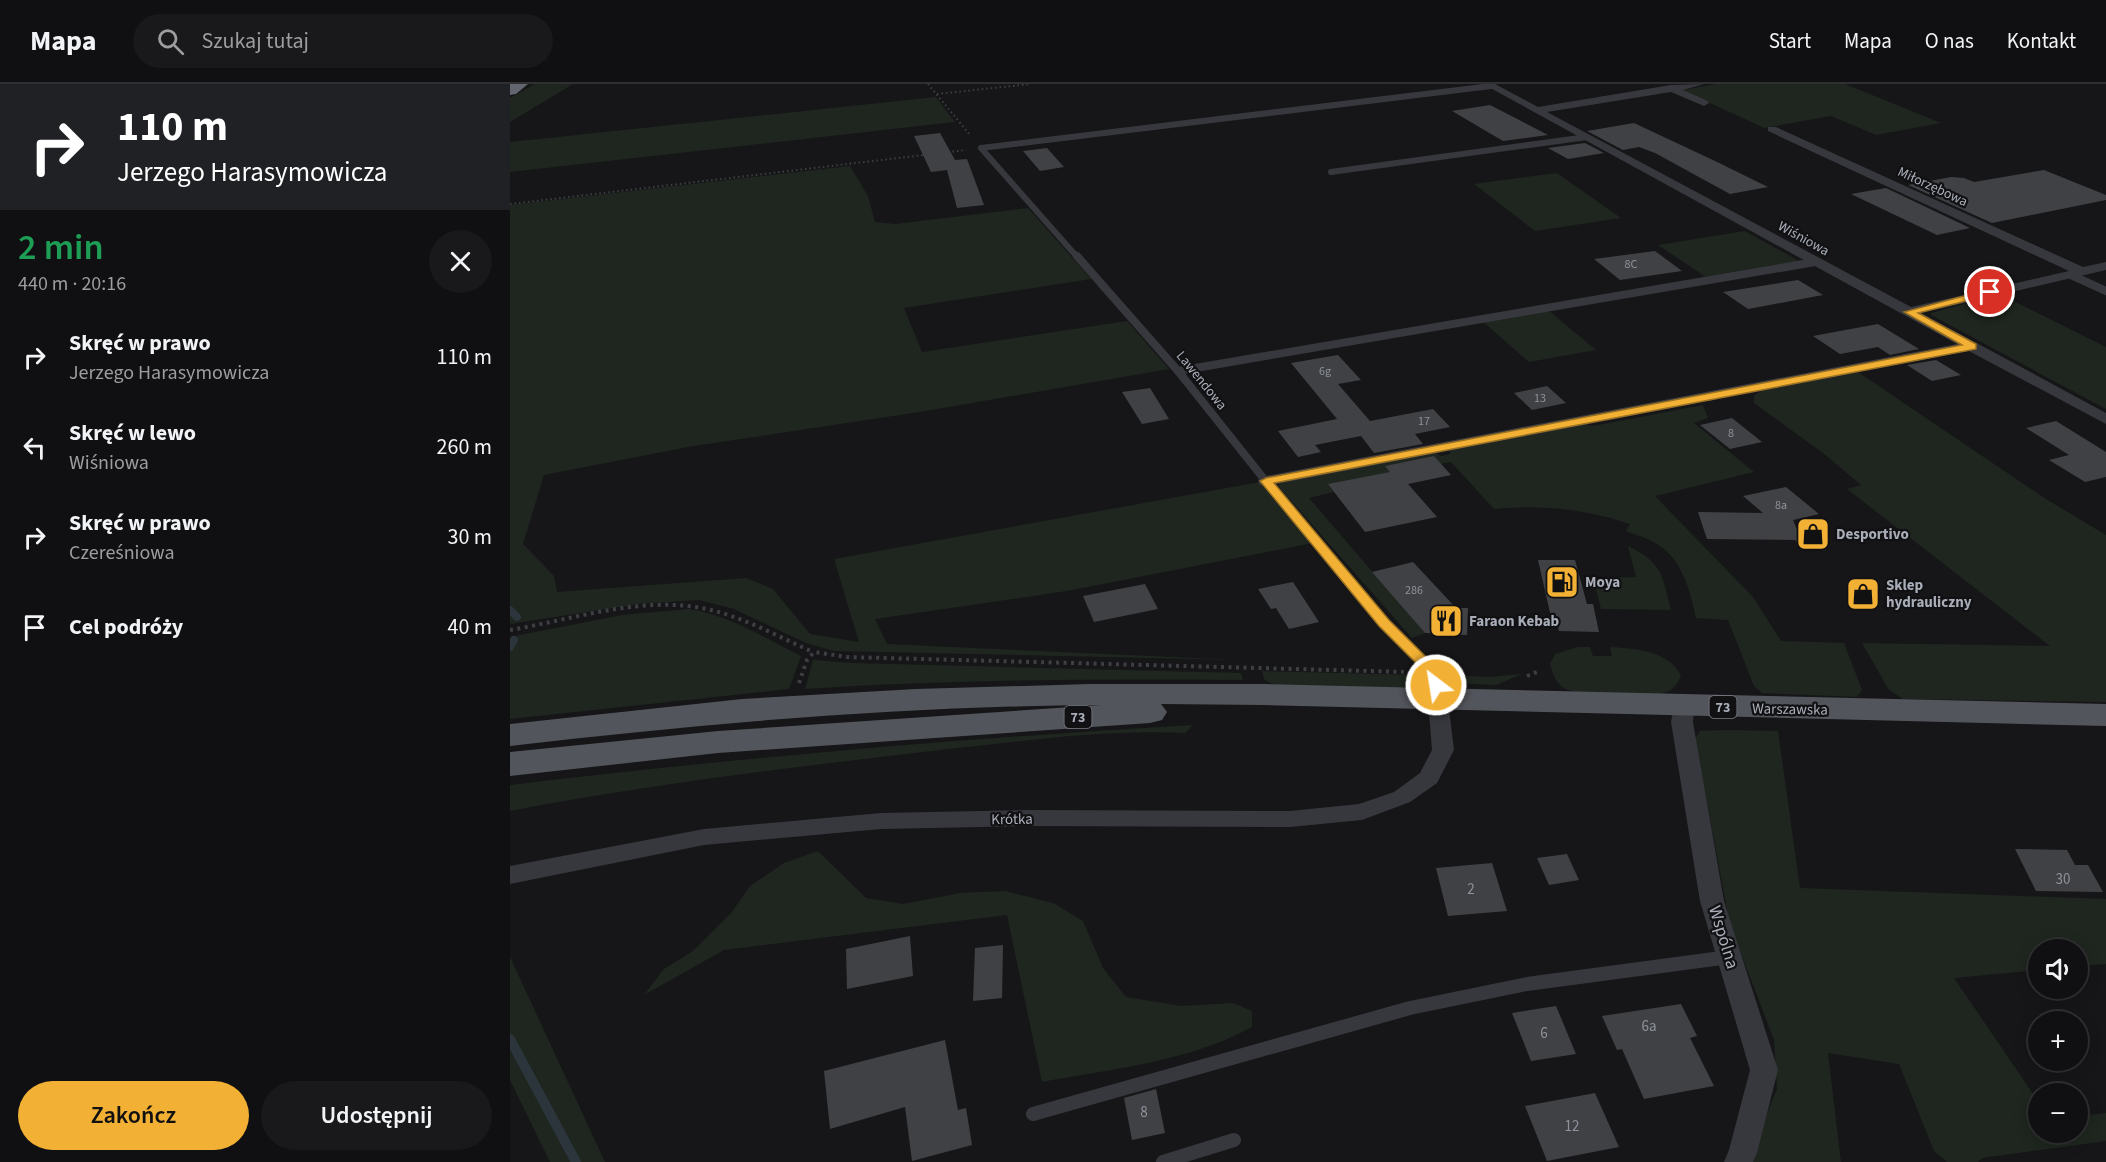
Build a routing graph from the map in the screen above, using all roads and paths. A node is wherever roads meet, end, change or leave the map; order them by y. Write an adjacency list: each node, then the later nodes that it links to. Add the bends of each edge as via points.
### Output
1 (520, 84): 7 (highway)
2 (928, 84): 8 (path)
3 (1031, 84): 8 (path)
4 (1699, 84): 6 (street)
5 (1490, 85): 10 (street, Wiśniowa); 13 (lane)
6 (1671, 88): 9 (street); 10 (street)
7 (510, 90)
8 (937, 94): 13 (path)
9 (1704, 103)
10 (1537, 110): 12 (street, Wiśniowa)
11 (1772, 129): 18 (street, Miłorzębowa)
12 (1587, 137): 14 (lane); 16 (street, Wiśniowa)
13 (981, 148): 15 (path); 22 (lane, Lawendowa)
14 (1331, 172)
15 (510, 204)
16 (1815, 261): 20 (street, Wiśniowa); 22 (lane)
17 (2106, 266): 18 (street)
18 (2077, 273): 19 (lane); 20 (street)
19 (2106, 291)
20 (1909, 312): 21 (street, Wiśniowa)
21 (1972, 346): 23 (street, Wiśniowa); 24 (street)
22 (1178, 372): 24 (lane, Lawendowa)
23 (2106, 419)
24 (1266, 481): 28 (lane, Lawendowa)
25 (510, 630): 26 (path, via 625,610 682,605 715,610)
26 (814, 652)
27 (1249, 667): 28 (path)
28 (1436, 686): 29 (main road, Warszawska / 73); 31 (main road, 73, via 1330,695 984,696 733,711); 32 (main road, 73, via 1360,706 1069,717 718,742); 33 (street, Krótka, via 1443,750 1429,778 1402,797 1362,812 1290,819 881,821 704,837)
29 (1684, 706): 30 (main road, Warszawska / 73); 34 (street, Wspólna, via 1682,722 1713,901)
30 (2106, 715)
31 (510, 735)
32 (510, 764)
33 (510, 875)
34 (1729, 957): 35 (lane, via 1527,984 1410,1008); 38 (street, Wspólna, via 1764,1070)
35 (1033, 1114)
36 (1234, 1140): 37 (lane)
37 (1163, 1162)
38 (1738, 1162)

